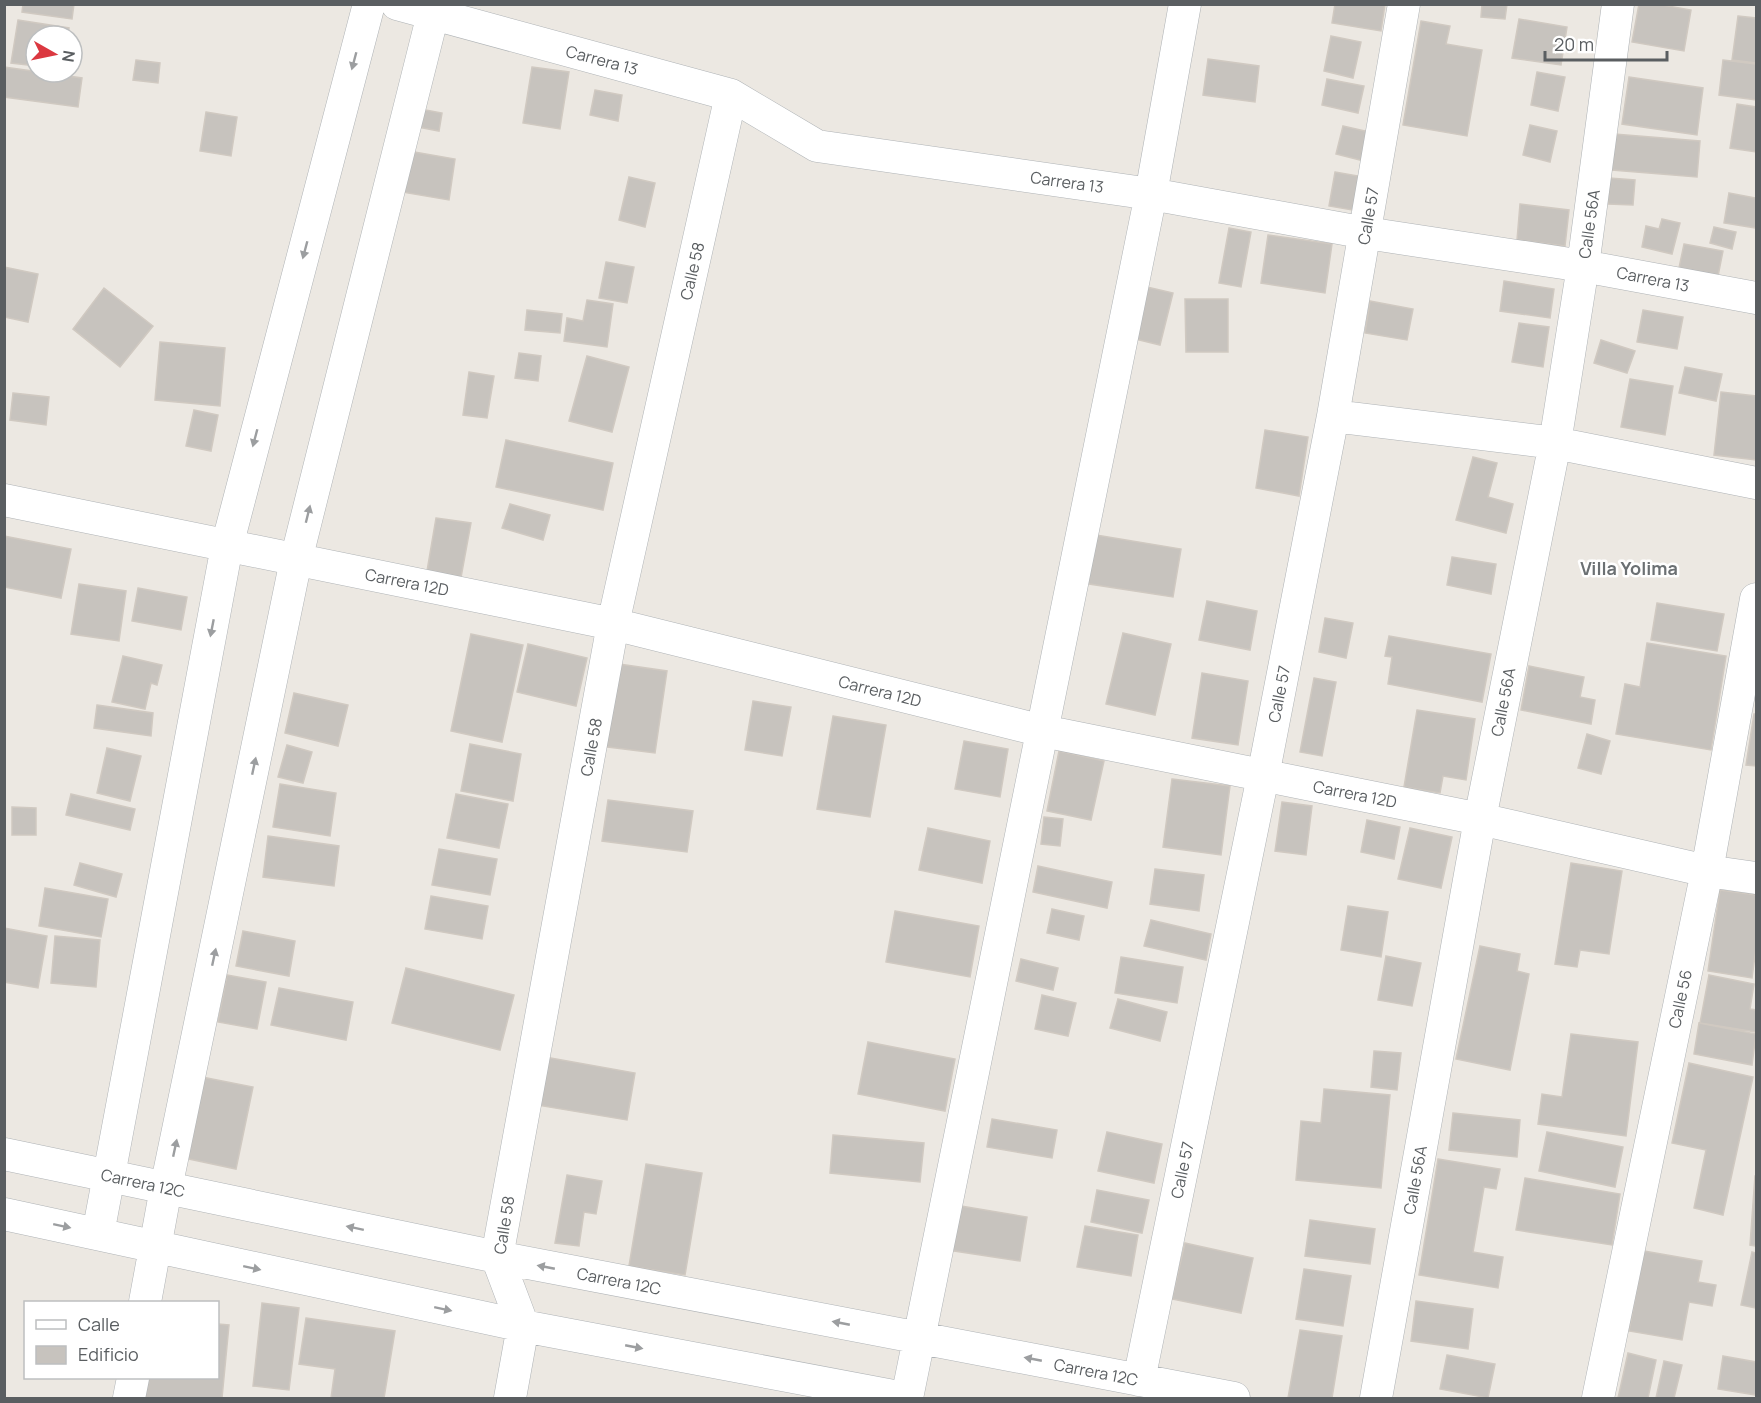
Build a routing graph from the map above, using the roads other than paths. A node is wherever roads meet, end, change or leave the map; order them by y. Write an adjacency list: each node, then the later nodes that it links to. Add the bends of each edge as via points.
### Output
1 (369, 4): 16 (street, one-way to 16)
2 (397, 4): 6 (street, Carrera 13)
3 (1185, 4): 8 (street)
4 (1404, 4): 9 (street, Calle 57)
5 (1618, 4): 10 (street, Calle 56A)
6 (433, 14): 7 (street, Carrera 13); 17 (street, one-way to 6)
7 (731, 95): 8 (street, Carrera 13, via 817,146); 19 (street, Calle 58)
8 (1151, 194): 9 (street, Carrera 13); 20 (street)
9 (1366, 233): 10 (street, Carrera 13); 12 (street, Calle 57)
10 (1583, 266): 11 (street, Carrera 13); 13 (street, Calle 56A)
11 (1756, 298)
12 (1333, 416): 13 (street); 21 (street, Calle 57)
13 (1555, 443): 14 (street); 22 (street, Calle 56A)
14 (1756, 483)
15 (4, 500): 16 (street, Carrera 12D)
16 (227, 546): 17 (street, Carrera 12D); 26 (street, one-way to 26)
17 (296, 560): 19 (street, Carrera 12D); 27 (street, one-way to 17)
18 (1756, 599): 23 (street, Calle 56)
19 (613, 624): 20 (street, Carrera 12D); 31 (street, Calle 58)
20 (1043, 731): 21 (street, Carrera 12D); 34 (street)
21 (1263, 776): 22 (street, Carrera 12D); 36 (street, Calle 57)
22 (1480, 819): 23 (street, Carrera 12D); 41 (street, Calle 56A)
23 (1707, 872): 24 (street, Carrera 12D); 42 (street, Calle 56)
24 (1756, 878)
25 (4, 1154): 26 (street, Carrera 12C)
26 (109, 1176): 27 (street, Carrera 12C); 29 (street)
27 (166, 1188): 30 (street); 31 (street, Carrera 12C, one-way to 27)
28 (4, 1214): 29 (street, one-way to 29)
29 (98, 1234): 30 (street)
30 (155, 1247): 32 (street); 33 (street, one-way to 33)
31 (497, 1257): 33 (street, Calle 58); 34 (street, Carrera 12C, one-way to 31)
32 (146, 1301)
33 (523, 1326): 38 (street); 39 (street, one-way to 39)
34 (921, 1338): 36 (street, Carrera 12C, one-way to 34); 39 (street)
35 (133, 1379): 37 (street)
36 (1139, 1380): 40 (street, Carrera 12C)
37 (129, 1398)
38 (510, 1398)
39 (905, 1398)
40 (1234, 1398)
41 (1376, 1398)
42 (1598, 1398)

